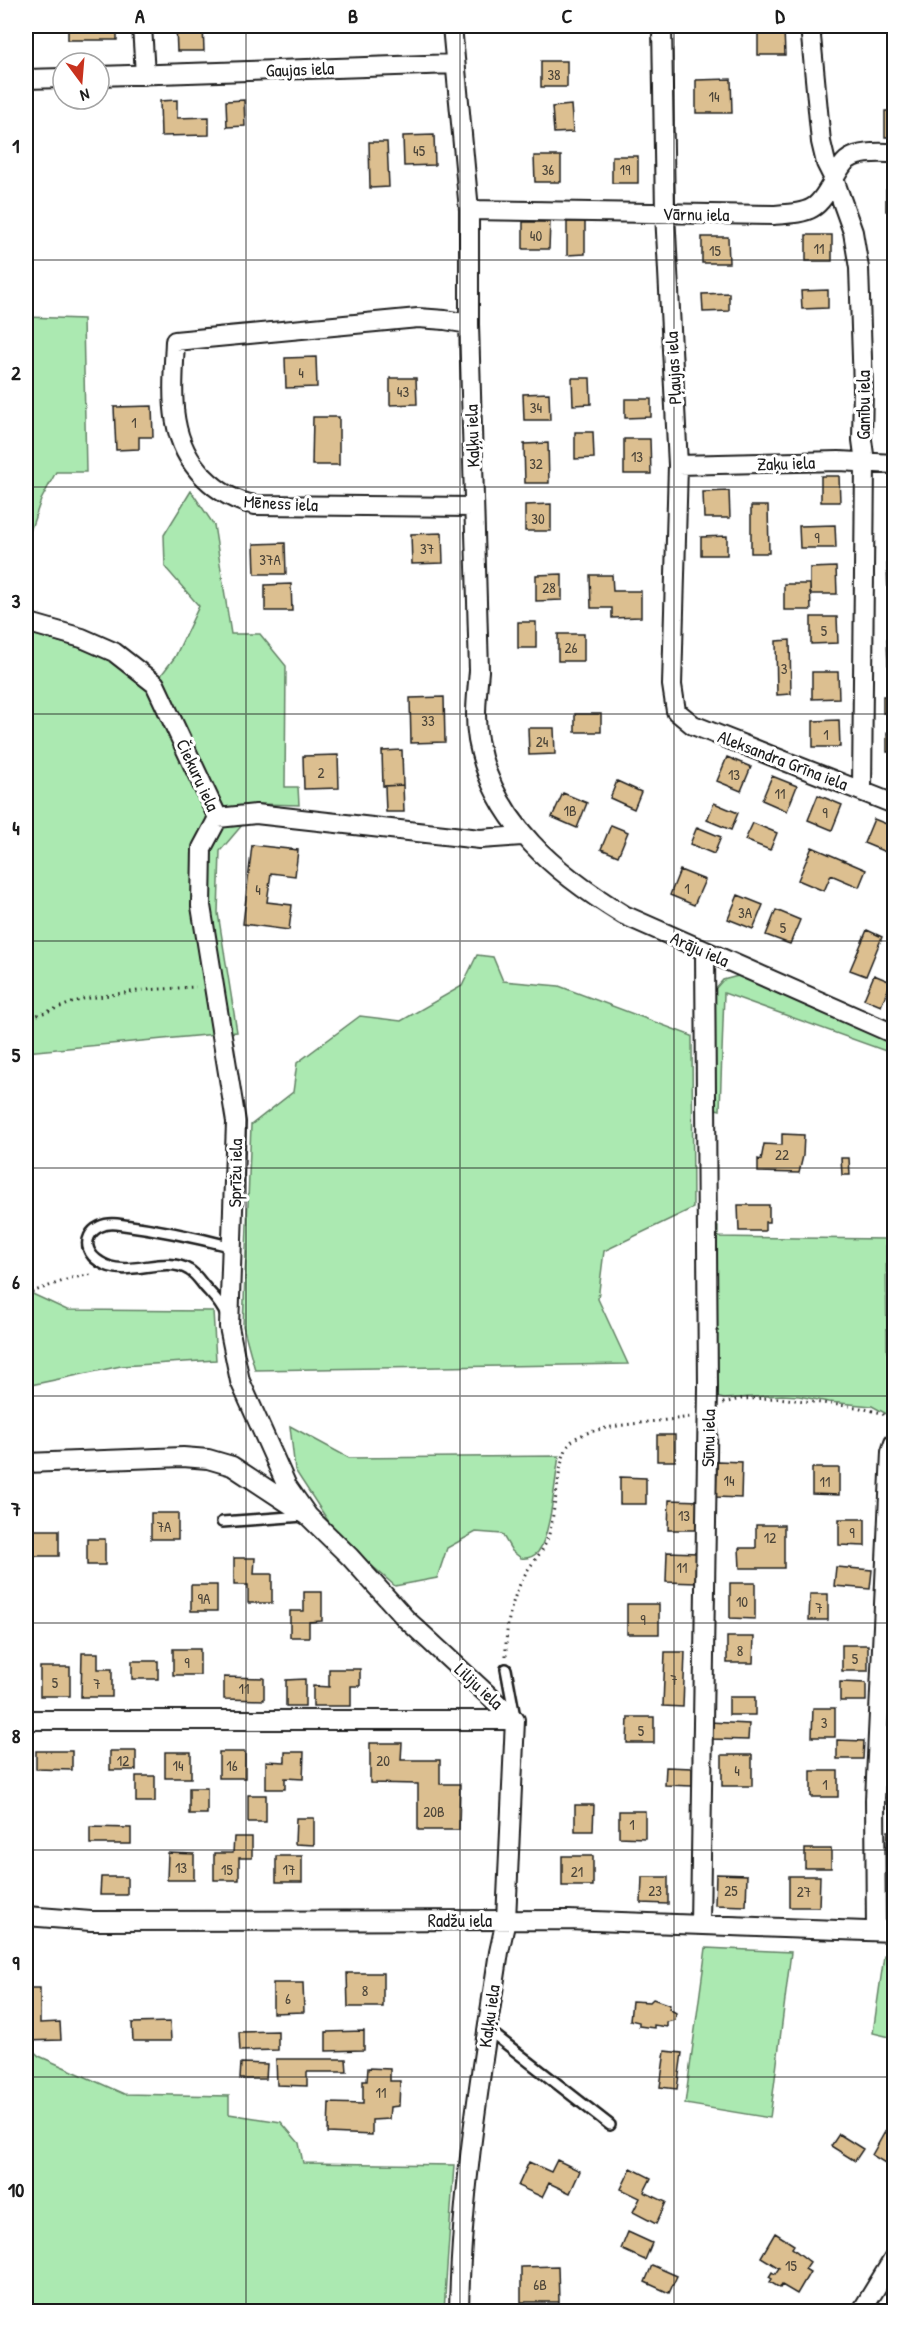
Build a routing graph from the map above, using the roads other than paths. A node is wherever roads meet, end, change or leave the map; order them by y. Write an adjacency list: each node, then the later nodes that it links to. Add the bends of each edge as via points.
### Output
1 (142, 26): 6 (street)
2 (452, 26): 5 (street, Kaļķu iela)
3 (662, 26): 13 (street, Pļaujas iela)
4 (810, 26): 11 (street, Ganību iela, via 818,125 826,163)
5 (456, 64): 6 (street, Gaujas iela); 12 (street, Kaļķu iela)
6 (144, 75): 7 (street, Gaujas iela)
7 (111, 76)
8 (51, 78): 9 (street)
9 (26, 79)
10 (894, 153): 11 (street, Vārnu iela, via 848,159)
11 (834, 179): 13 (street, Vārnu iela, via 826,197 807,211 774,215); 15 (street, Ganību iela, via 854,232 859,268)
12 (469, 210): 13 (street, Vārnu iela); 14 (street, Kaļķu iela)
13 (665, 213): 17 (street, Pļaujas iela)
14 (469, 324): 18 (street, Kaļķu iela); 18 (street, Mēness iela, via 418,318 175,341 175,424 178,438 195,468 229,498 255,505)
15 (865, 462): 16 (street, Zaķu iela); 17 (street, Zaķu iela); 21 (street, Ganību iela)
16 (894, 464)
17 (678, 465): 20 (street, Pļaujas iela, via 672,686)
18 (474, 507): 24 (street, Kaļķu iela, via 478,740 493,786)
19 (26, 622): 23 (street, Čiekuru iela, via 114,652 155,684)
20 (676, 711): 21 (street, Aleksandra Grīna iela, via 693,726)
21 (862, 791): 22 (street, Aleksandra Grīna iela)
22 (894, 804)
23 (218, 818): 24 (street, Čiekuru iela, via 256,813 480,839); 27 (street, Sprīžu iela, via 202,848 201,906 236,1122)
24 (522, 836): 25 (street, Arāju iela, via 590,894 624,915)
25 (705, 952): 26 (street, Arāju iela); 38 (street, Sūnu iela, via 708,1411)
26 (894, 1034)
27 (233, 1248): 28 (street, Sprīžu iela); 28 (lane, via 165,1231 114,1224 102,1224 88,1237 93,1256 117,1269 176,1265 188,1269 218,1300)
28 (229, 1327): 31 (street, Sprīžu iela, via 240,1381 287,1486)
29 (894, 1443): 39 (street, via 875,1800)
30 (26, 1463): 31 (street, Liliju iela, via 208,1459 232,1466)
31 (308, 1516): 32 (lane); 35 (street, Liliju iela, via 406,1619)
32 (222, 1522)
33 (506, 1669): 35 (lane)
34 (26, 1720): 35 (street, Liliju iela)
35 (515, 1720): 37 (street, Kaļķu iela)
36 (26, 1916): 37 (street, Radžu iela, via 91,1921)
37 (506, 1920): 38 (street, Radžu iela); 40 (street, Kaļķu iela)
38 (700, 1925): 39 (street, Radžu iela)
39 (885, 1932)
40 (487, 2029): 41 (lane); 43 (street, Kaļķu iela, via 470,2149)
41 (610, 2125)
42 (894, 2258): 44 (street)
43 (459, 2312)
44 (861, 2312)

